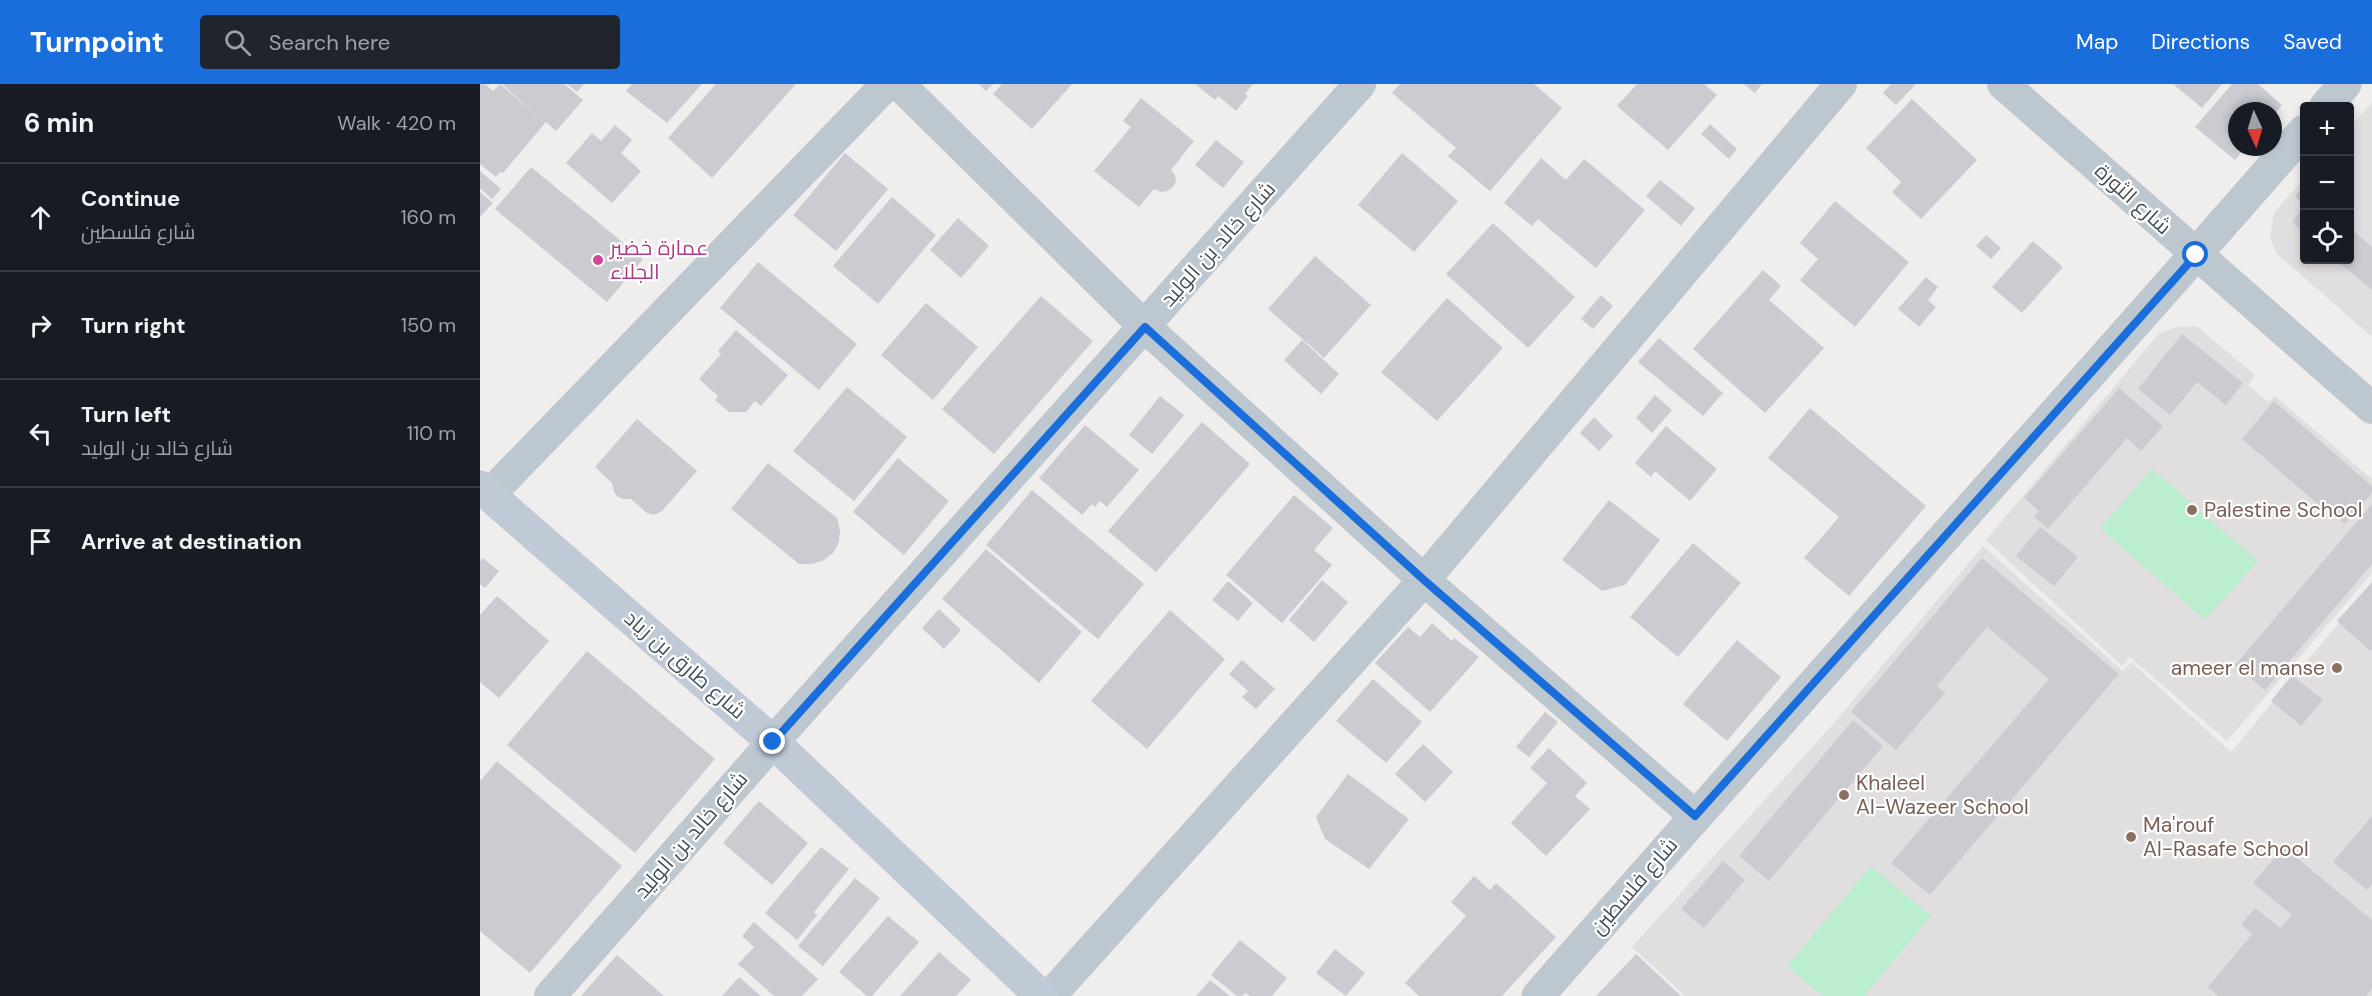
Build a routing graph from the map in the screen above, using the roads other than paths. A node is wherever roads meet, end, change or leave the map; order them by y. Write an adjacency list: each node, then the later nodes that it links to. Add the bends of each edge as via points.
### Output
1 (886, 84): 12 (street)
2 (899, 84): 10 (street)
3 (1360, 84): 10 (street, شارع خالد بن الوليد)
4 (1840, 84): 13 (street)
5 (2003, 84): 9 (street, شارع الثورة)
6 (2345, 84): 7 (street)
7 (2329, 102)
8 (2300, 136): 9 (street, شارع فلسطين)
9 (2196, 255): 11 (street, شارع الثورة); 15 (street, شارع فلسطين)
10 (1145, 327): 13 (street); 14 (street, شارع خالد بن الوليد)
11 (2372, 408)
12 (484, 491): 14 (main road, شارع طارق بن زياد)
13 (1424, 580): 15 (street); 18 (street)
14 (773, 742): 16 (street, شارع خالد بن الوليد); 17 (main road, شارع طارق بن زياد)
15 (1695, 816): 19 (street, شارع فلسطين)
16 (550, 996)
17 (1041, 996)
18 (1050, 996)
19 (1538, 996)

